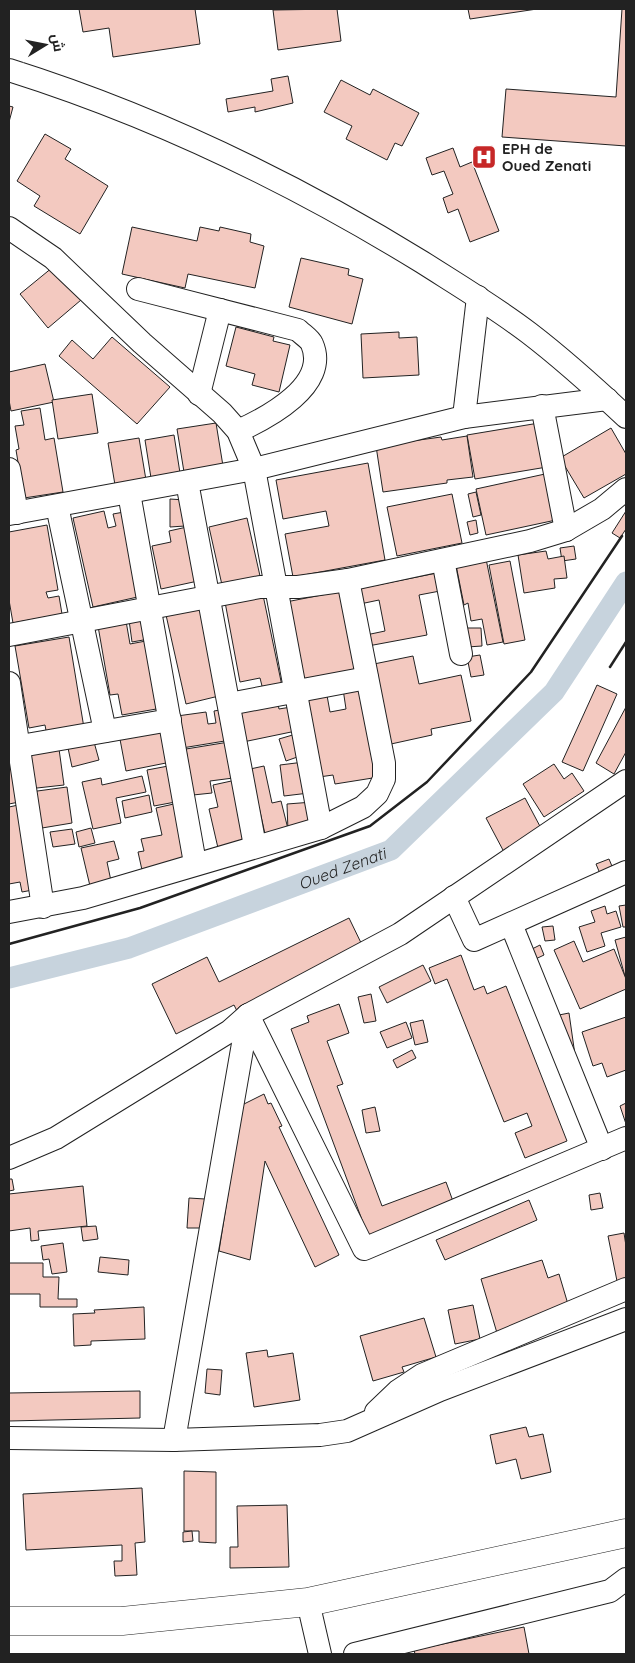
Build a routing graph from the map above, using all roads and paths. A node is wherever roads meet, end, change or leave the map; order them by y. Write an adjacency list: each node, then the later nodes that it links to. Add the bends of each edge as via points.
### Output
1 (9, 70): 4 (street, via 151,122 255,168 372,231)
2 (9, 228): 6 (street, via 53,258)
3 (138, 289): 5 (street)
4 (478, 297): 7 (street, via 530,334); 9 (street)
5 (220, 310): 6 (street); 11 (street, via 298,330 312,343 316,361 311,378 299,392 260,421)
6 (199, 394): 11 (street)
7 (607, 399): 8 (street); 10 (street)
8 (542, 406): 9 (street); 19 (street)
9 (464, 417): 13 (street)
10 (626, 417)
11 (238, 431): 13 (street)
12 (9, 469): 18 (street)
13 (254, 469): 14 (street); 22 (street)
14 (187, 482): 16 (street); 23 (street)
15 (626, 489): 19 (street, via 602,509)
16 (129, 493): 17 (street); 24 (street)
17 (57, 506): 18 (street); 25 (street)
18 (13, 514)
19 (566, 530): 20 (street)
20 (443, 560): 21 (street); 27 (street)
21 (348, 580): 22 (street, via 298,587); 28 (street)
22 (276, 586): 23 (street); 30 (street)
23 (208, 597): 24 (street); 31 (street)
24 (150, 608): 25 (street); 32 (street)
25 (82, 621): 26 (street); 33 (street)
26 (9, 635)
27 (461, 654)
28 (367, 678): 30 (street); 36 (street, via 384,762 384,779 377,794 363,807)
29 (9, 683): 34 (street)
30 (296, 692): 31 (street); 36 (street)
31 (229, 704): 37 (street)
32 (170, 720): 33 (street); 38 (street)
33 (105, 731): 34 (street)
34 (14, 747): 41 (street)
35 (626, 781): 40 (street)
36 (321, 828): 37 (street)
37 (255, 846): 38 (street)
38 (195, 864): 41 (street)
39 (626, 872): 43 (street)
40 (454, 897): 43 (street, via 474,940); 44 (street, via 385,942)
41 (43, 907): 42 (street)
42 (9, 912)
43 (511, 924): 46 (street)
44 (248, 1015): 46 (street, via 364,1249); 47 (street, via 230,1031 56,1138); 52 (street)
45 (626, 1138): 46 (street)
46 (602, 1149)
47 (9, 1158)
48 (626, 1289): 50 (street, via 422,1375 398,1391)
49 (626, 1320): 50 (street, via 440,1390)
50 (365, 1423): 52 (street, via 347,1431 320,1435)
51 (9, 1438): 52 (street)
52 (174, 1440)
53 (626, 1534): 55 (main road)
54 (626, 1579): 58 (street, via 610,1591)
55 (308, 1602): 56 (main road, via 122,1621); 57 (street)
56 (9, 1621)
57 (320, 1654)
58 (355, 1654)

